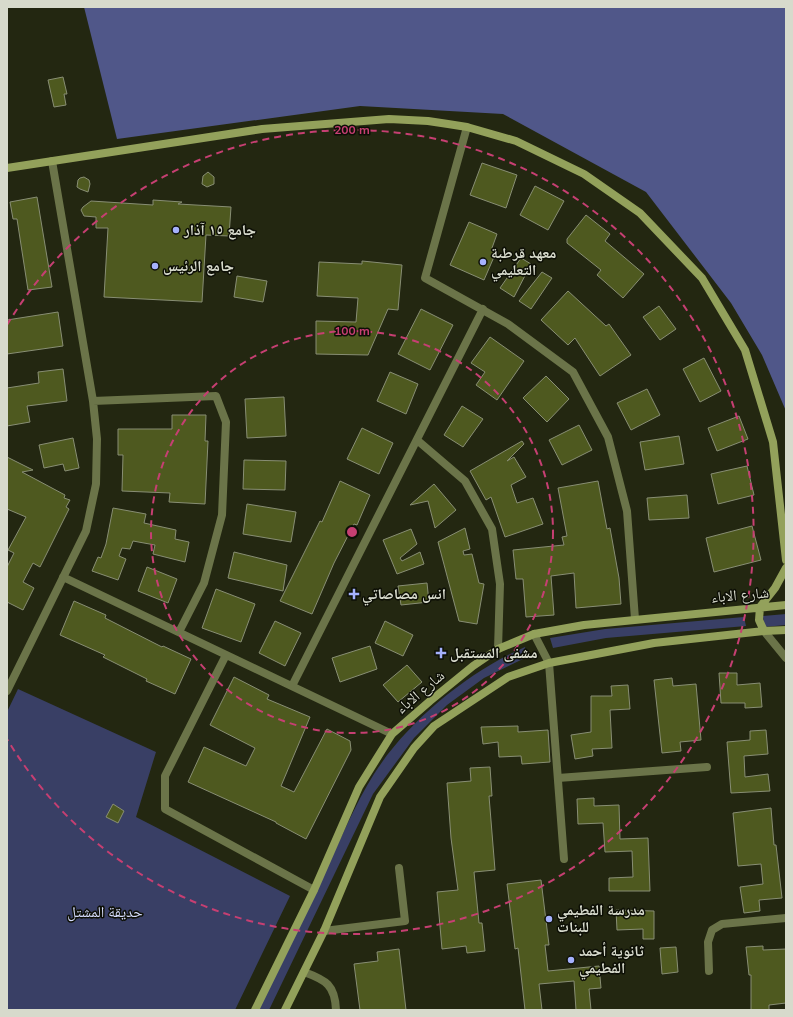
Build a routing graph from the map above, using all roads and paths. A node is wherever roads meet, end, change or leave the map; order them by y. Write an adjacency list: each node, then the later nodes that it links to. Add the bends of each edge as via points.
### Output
1 (467, 127): 2 (main road, via 428,121 370,120 262,129); 4 (street, via 425,278); 7 (main road, via 516,141 584,174 640,213 702,278 745,350 771,435)
2 (52, 161): 3 (main road); 5 (street)
3 (7, 168)
4 (483, 309): 6 (street); 12 (street, via 508,324 573,372 608,437 627,511)
5 (93, 401): 9 (street, via 97,438 96,484 86,530); 15 (street, via 216,396 226,422 222,516 204,583)
6 (417, 440): 17 (street, via 465,481 492,529 500,584); 21 (street)
7 (786, 560)
8 (786, 568): 11 (main road)
9 (63, 577): 15 (street); 22 (street)
10 (786, 605): 11 (main road, شارع الاباء)
11 (760, 607): 12 (main road, شارع الاباء); 14 (main road, via 759,620)
12 (635, 619): 16 (main road, شارع الاباء, via 584,624)
13 (786, 630): 14 (main road)
14 (764, 631): 19 (street); 20 (main road, via 654,643)
15 (179, 632): 18 (street)
16 (534, 634): 17 (main road, شارع الاباء); 20 (street)
17 (498, 649): 23 (main road, شارع الاباء, via 473,666)
18 (226, 654): 21 (street); 28 (street, via 165,776 165,809)
19 (786, 658)
20 (549, 663): 25 (street); 30 (main road, via 508,677 434,726 414,748 380,797)
21 (292, 686): 23 (street)
22 (7, 691)
23 (392, 734): 28 (main road, شارع الاباء, via 359,787)
24 (707, 766): 25 (street)
25 (558, 778): 26 (street)
26 (564, 859)
27 (399, 868): 30 (street, via 405,922)
28 (314, 890): 33 (main road, شارع الاباء)
29 (786, 918): 31 (street, via 722,924 712,930 708,942)
30 (324, 931): 32 (main road)
31 (709, 971)
32 (304, 972): 34 (main road); 35 (street, via 329,984 333,991)
33 (256, 1010)
34 (285, 1010)
35 (336, 1010)

